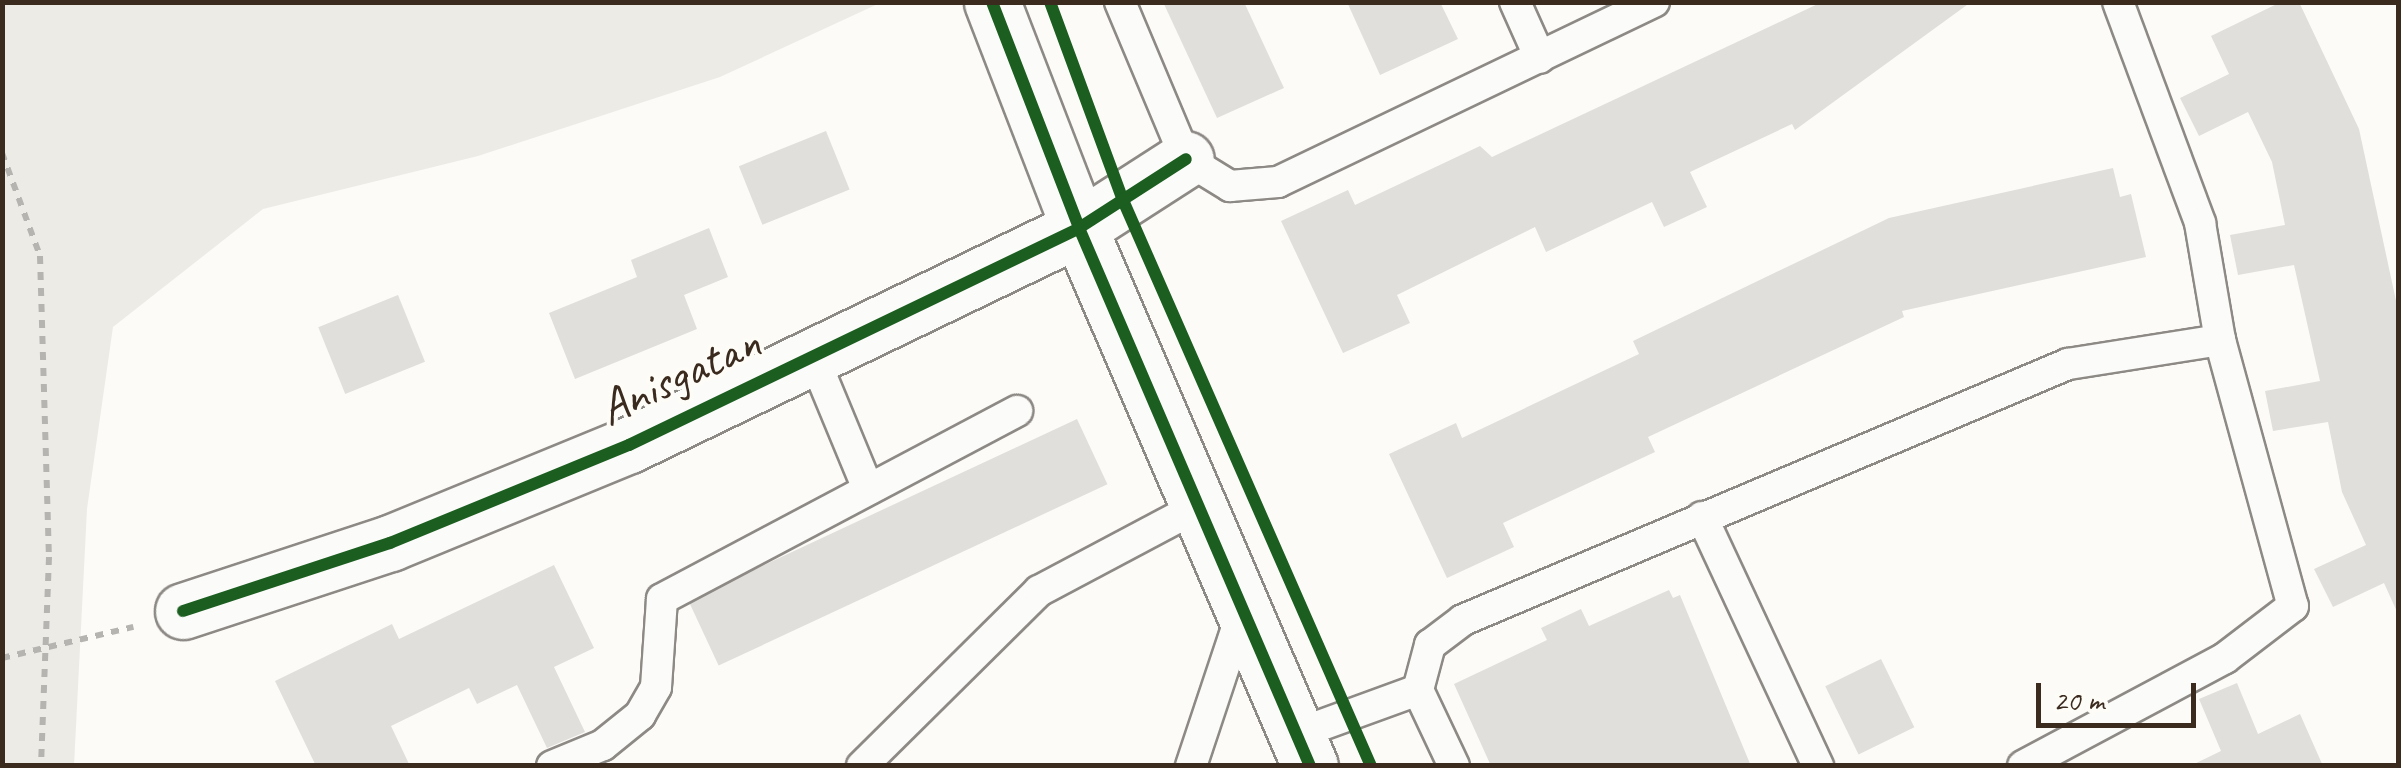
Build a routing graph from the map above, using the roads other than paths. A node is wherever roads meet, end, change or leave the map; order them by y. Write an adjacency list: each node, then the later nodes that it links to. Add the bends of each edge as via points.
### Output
1 (992, 2): 8 (street)
2 (1120, 2): 7 (lane)
3 (1514, 2): 6 (lane)
4 (1654, 2): 6 (lane)
5 (2118, 2): 9 (lane, via 2200,222)
6 (1540, 58): 7 (lane, via 1278,182 1230,186)
7 (1186, 159): 8 (street, Anisgatan)
8 (1079, 228): 10 (street, Anisgatan); 13 (street)
9 (2220, 340): 14 (lane, via 2068,364); 24 (lane, via 2293,606 2225,658)
10 (812, 356): 12 (lane); 15 (street, Anisgatan, via 630,444 390,543)
11 (1017, 411): 12 (lane)
12 (868, 489): 19 (lane, via 662,599 656,687 640,714 603,744)
13 (1197, 506): 16 (street); 20 (lane, via 1039,591)
14 (1702, 516): 17 (lane, via 1464,620 1430,645); 23 (lane)
15 (183, 611)
16 (1241, 616): 18 (street); 21 (lane)
17 (1418, 690): 18 (lane); 22 (lane)
18 (1304, 750)
19 (552, 766)
20 (862, 766)
21 (1191, 766)
22 (1454, 766)
23 (1818, 766)
24 (2023, 766)

